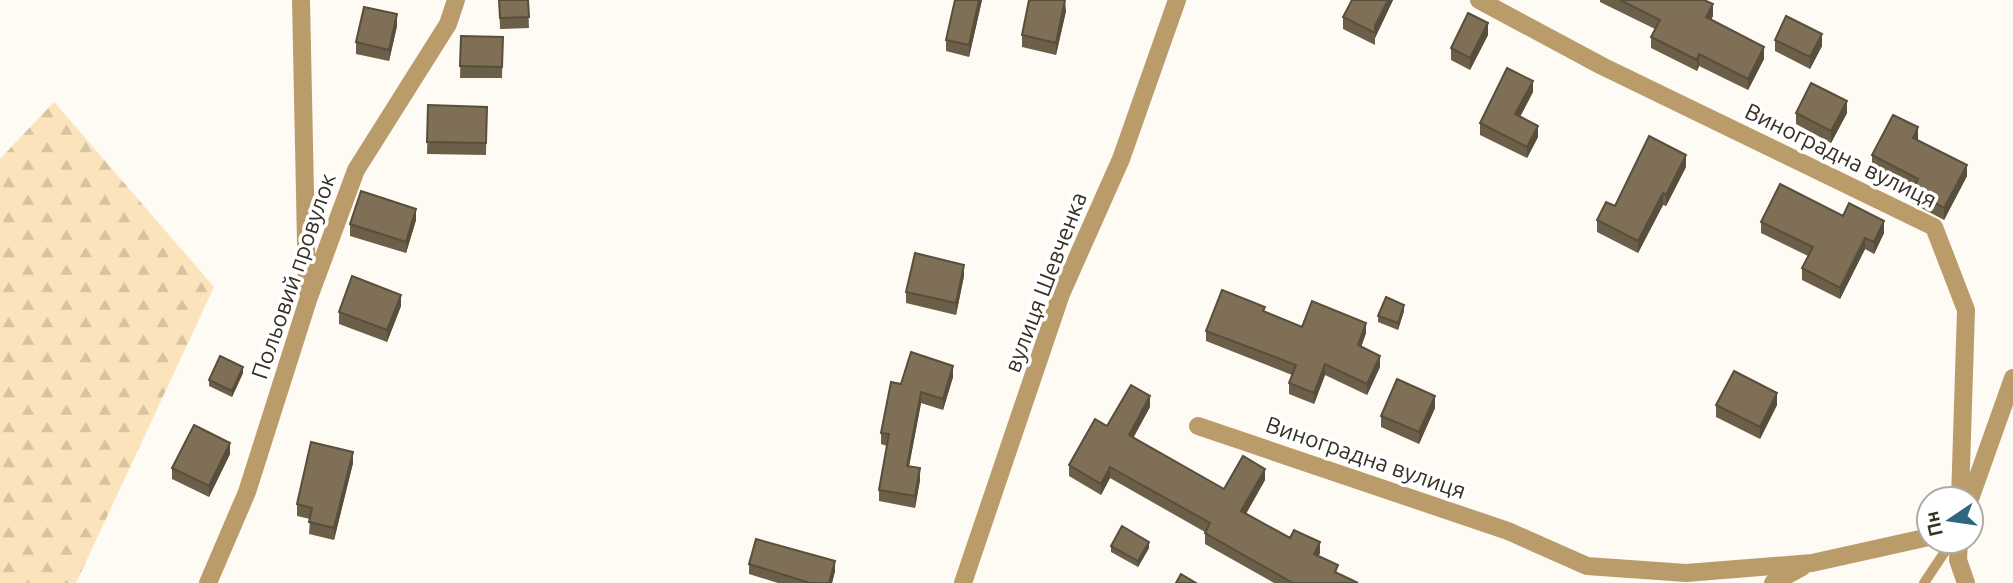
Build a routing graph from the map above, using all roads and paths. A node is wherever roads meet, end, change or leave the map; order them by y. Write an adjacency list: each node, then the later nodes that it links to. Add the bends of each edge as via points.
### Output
1 (301, 0): 5 (street)
2 (456, 0): 5 (street, Польовий провулок, via 447,24 356,170)
3 (1177, 0): 15 (street, вулиця Шевченка, via 1121,159 1061,294)
4 (1479, 0): 8 (street, Виноградна вулиця, via 1602,66 1934,227 1966,310)
5 (308, 300): 14 (street, Польовий провулок, via 247,492)
6 (2013, 378): 9 (street)
7 (1198, 426): 13 (street, Виноградна вулиця, via 1508,531 1587,566 1686,573)
8 (1960, 485)
9 (1975, 485)
10 (1915, 540): 13 (street, Виноградна вулиця)
11 (1943, 555): 17 (lane)
12 (1958, 555): 18 (street)
13 (1812, 563): 16 (street)
14 (208, 583)
15 (964, 583)
16 (1773, 583)
17 (1924, 583)
18 (1965, 583)

